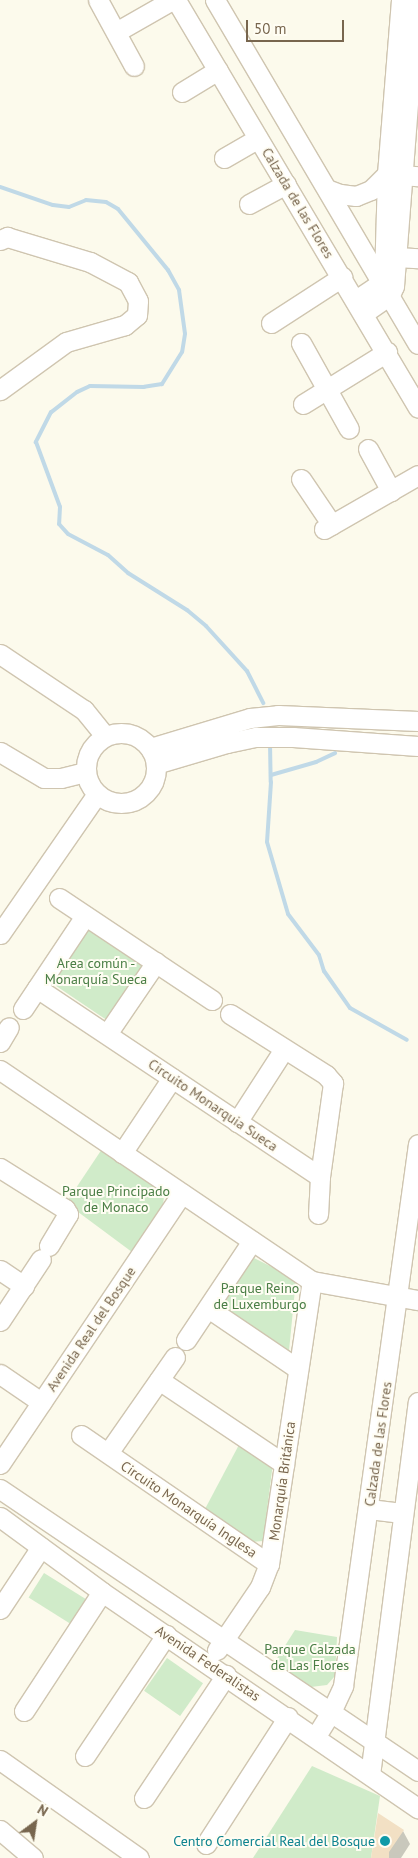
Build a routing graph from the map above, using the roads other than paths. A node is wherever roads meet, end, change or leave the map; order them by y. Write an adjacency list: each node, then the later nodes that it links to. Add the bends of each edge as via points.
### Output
1 (98, 0): 6 (street)
2 (172, 0): 6 (street)
3 (176, 0): 8 (street, Calzada de las Flores)
4 (215, 0): 15 (street)
5 (410, 2): 9 (street); 13 (street)
6 (116, 32): 7 (street)
7 (134, 66)
8 (218, 70): 10 (street); 11 (street, Calzada de las Flores)
9 (414, 89): 13 (street)
10 (182, 92)
11 (258, 138): 12 (street); 14 (street, Calzada de las Flores)
12 (224, 158)
13 (403, 175): 15 (street, via 364,194 348,196); 18 (street); 21 (street, via 384,272)
14 (286, 184): 16 (street); 20 (street, Calzada de las Flores)
15 (329, 190): 21 (street)
16 (249, 204)
17 (0, 240): 28 (street, via 7,237 90,262 128,282 138,301 138,315 125,325 66,342)
18 (396, 256): 19 (street); 21 (street, via 394,286)
19 (418, 258)
20 (342, 277): 22 (street, Calzada de las Flores); 23 (street)
21 (385, 289): 22 (street); 25 (street)
22 (360, 306): 26 (street, Calzada de las Flores)
23 (271, 323)
24 (302, 343): 27 (street)
25 (418, 344)
26 (387, 352): 27 (street); 30 (street, Calzada de las Flores)
27 (327, 389): 29 (street); 31 (street)
28 (0, 390)
29 (303, 404)
30 (418, 407)
31 (349, 429)
32 (368, 448): 35 (street)
33 (418, 476): 35 (street)
34 (301, 479): 35 (street, via 328,527)
35 (391, 491)
36 (0, 654): 39 (street, via 84,710)
37 (302, 718): 38 (street); 40 (street); 43 (street, via 250,718)
38 (418, 721)
39 (104, 736): 43 (street, via 130,734 145,742); 44 (street, via 88,755)
40 (300, 738): 41 (street); 43 (street, via 256,738)
41 (418, 746)
42 (0, 752): 44 (street, via 44,778)
43 (153, 756): 45 (street, via 154,781 137,800 120,804)
44 (86, 772): 45 (street, via 91,788)
45 (97, 794): 48 (street)
46 (58, 898): 47 (street)
47 (85, 916): 49 (street); 50 (street)
48 (0, 934)
49 (156, 962): 51 (street); 54 (street)
50 (37, 988): 52 (street); 54 (street, Circuito Monarquia Sueca)
51 (212, 1000)
52 (23, 1009)
53 (230, 1014): 55 (street)
54 (107, 1034): 57 (street, Circuito Monarquia Sueca)
55 (284, 1049): 58 (street); 62 (street, via 326,1075 333,1083)
56 (0, 1070): 60 (street)
57 (172, 1078): 58 (street, Circuito Monarquia Sueca); 60 (street)
58 (237, 1122): 62 (street, Circuito Monarquia Sueca)
59 (418, 1144): 69 (street, Calzada de las Flores)
60 (122, 1153): 63 (street)
61 (0, 1168): 68 (street, via 68,1214)
62 (320, 1177): 64 (street)
63 (182, 1193): 65 (street); 78 (street, Avenida Real del Bosque)
64 (318, 1214)
65 (252, 1241): 67 (street); 71 (street)
66 (0, 1270): 68 (street)
67 (312, 1281): 69 (street); 75 (street, Monarquía Británica)
68 (24, 1286): 72 (street)
69 (397, 1297): 70 (street); 85 (street, Calzada de las Flores)
70 (418, 1300)
71 (208, 1308): 73 (street); 75 (street)
72 (0, 1321)
73 (186, 1340)
74 (175, 1358): 77 (street, Circuito Monarquía Inglesa)
75 (298, 1370): 83 (street, Monarquía Británica)
76 (0, 1374): 78 (street)
77 (159, 1380): 81 (street, Circuito Monarquía Inglesa); 83 (street)
78 (41, 1402): 82 (street, Avenida Real del Bosque)
79 (418, 1402): 86 (street)
80 (80, 1435): 81 (street, Circuito Monarquía Inglesa)
81 (108, 1454): 89 (street, Circuito Monarquía Inglesa)
82 (0, 1464)
83 (284, 1464): 89 (street, Monarquía Británica)
84 (0, 1489): 93 (street, Avenida Federalistas)
85 (369, 1509): 86 (street); 97 (street, Calzada de las Flores, via 343,1686)
86 (402, 1514): 100 (street)
87 (0, 1517): 88 (street, Avenida Federalistas)
88 (41, 1547): 90 (street, Avenida Federalistas); 91 (street)
89 (270, 1564): 93 (street, Monarquía Británica, via 260,1587)
90 (102, 1592): 92 (street, Avenida Federalistas); 96 (street)
91 (0, 1609)
92 (166, 1635): 94 (street, Avenida Federalistas); 101 (street)
93 (224, 1640): 94 (street, Monarquía Británica); 97 (street, Avenida Federalistas)
94 (208, 1663): 95 (street, Avenida Federalistas)
95 (226, 1676): 98 (street, Avenida Federalistas); 105 (street)
96 (24, 1711)
97 (332, 1712): 99 (street, Calzada de las Flores); 100 (street, Avenida Federalistas)
98 (288, 1717): 99 (street, Avenida Federalistas); 108 (street)
99 (316, 1736): 104 (street, Avenida Federalistas)
100 (376, 1742): 103 (street, Avenida Federalistas); 104 (street)
101 (85, 1756)
102 (0, 1760): 110 (street)
103 (418, 1771)
104 (370, 1775): 106 (street, Avenida Federalistas)
105 (144, 1798)
106 (418, 1808)
107 (0, 1830): 109 (street)
108 (206, 1844)
109 (32, 1858)
110 (139, 1858)

